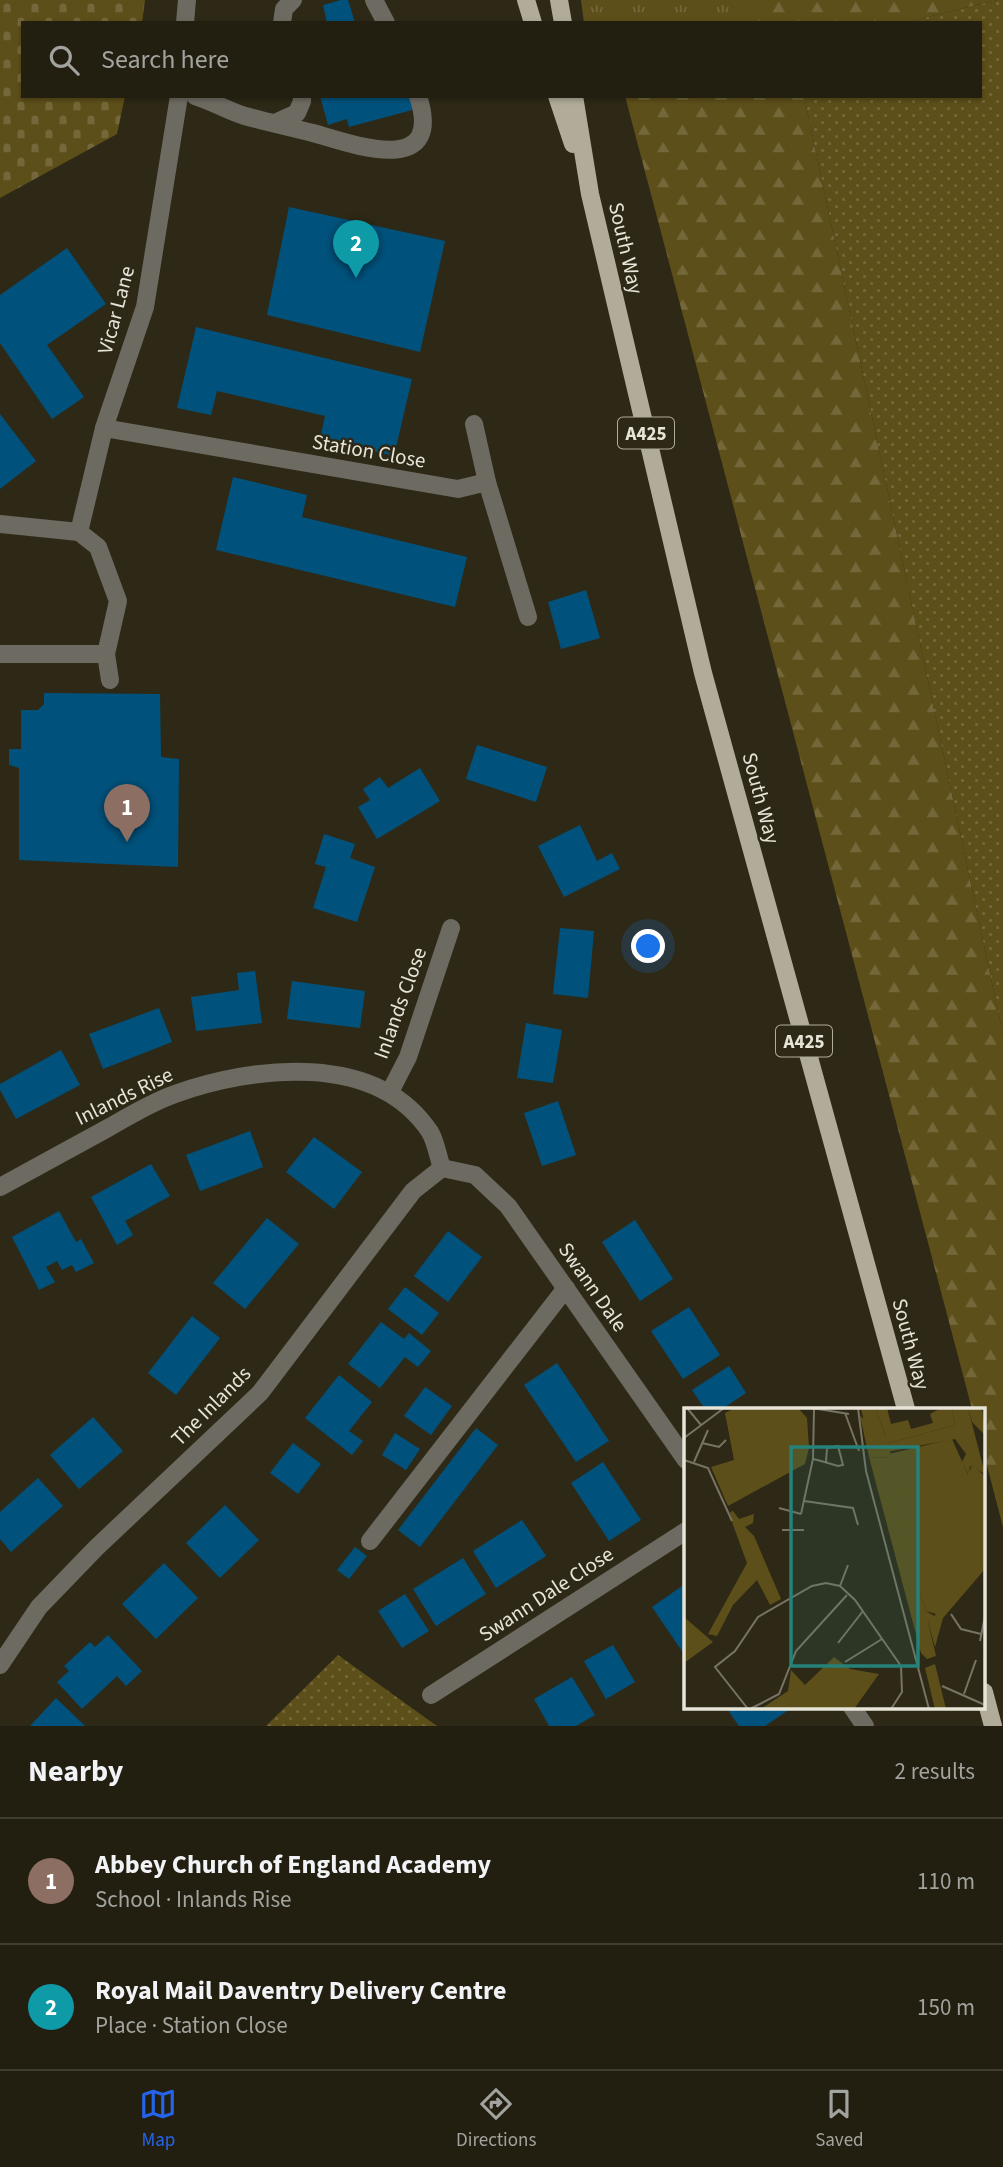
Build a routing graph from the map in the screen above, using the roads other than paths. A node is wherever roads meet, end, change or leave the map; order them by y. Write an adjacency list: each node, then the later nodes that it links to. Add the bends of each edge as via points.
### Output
1 (187, 0): 6 (street)
2 (293, 0): 7 (street, via 284,9)
3 (374, 0): 8 (street)
4 (526, 0): 9 (main road)
5 (559, 0): 10 (main road)
6 (185, 21)
7 (282, 21)
8 (385, 21)
9 (532, 21)
10 (563, 21)
11 (179, 98): 20 (street, Vicar Lane, via 145,307)
12 (200, 98): 17 (street)
13 (302, 98): 17 (street, via 297,113)
14 (419, 98): 17 (street, via 424,128 415,144 395,151 370,149)
15 (558, 98): 18 (main road, A425)
16 (574, 98): 18 (main road, A425)
17 (275, 122)
18 (590, 194): 33 (main road, South Way / A425, via 703,673)
19 (474, 424): 21 (street)
20 (104, 428): 21 (street, Station Close, via 458,489); 23 (street, Vicar Lane)
21 (487, 482): 24 (street)
22 (0, 524): 23 (street)
23 (79, 532): 26 (street, via 98,547 118,601)
24 (527, 617)
25 (0, 654): 26 (street)
26 (106, 654): 27 (street)
27 (110, 680)
28 (451, 928): 29 (street, Inlands Close, via 408,1057)
29 (390, 1092): 30 (street, Inlands Rise, via 432,1135); 31 (street, Inlands Rise, via 337,1074 281,1071 231,1077 172,1094)
30 (442, 1168): 32 (street, Swann Dale, via 475,1175 508,1206); 37 (street, The Inlands, via 413,1191 260,1393 39,1607)
31 (0, 1187)
32 (566, 1288): 34 (street, Swann Dale); 36 (street)
33 (906, 1408)
34 (684, 1457)
35 (684, 1532): 38 (street, Swann Dale Close)
36 (370, 1541)
37 (0, 1665)
38 (431, 1695)
39 (986, 1700): 42 (main road)
40 (853, 1708): 41 (street)
41 (865, 1726)
42 (993, 1726)

